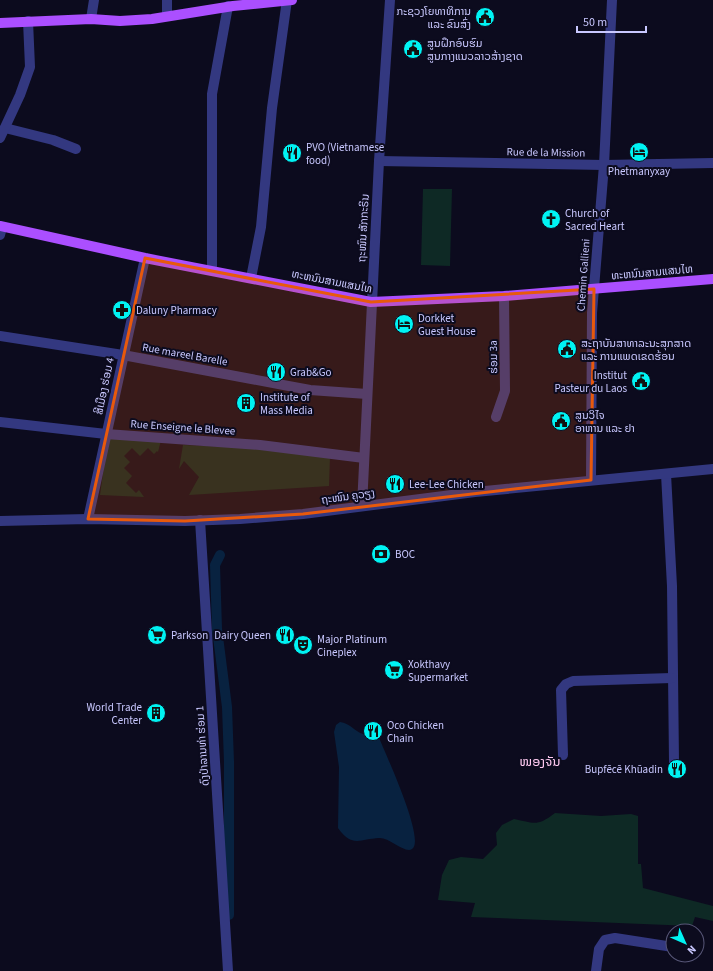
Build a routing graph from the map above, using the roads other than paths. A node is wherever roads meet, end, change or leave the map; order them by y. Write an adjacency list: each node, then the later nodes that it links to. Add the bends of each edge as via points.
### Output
1 (94, 0): 9 (street)
2 (167, 0): 8 (street)
3 (287, 0): 4 (main road); 7 (main road); 21 (street, via 272,108 261,227)
4 (292, 0)
5 (390, 0): 15 (street, ຖະໜົນ ສັກກະຣິນ)
6 (612, 0): 17 (street, Chemin Gallieni)
7 (232, 4): 8 (main road); 20 (street, via 212,94)
8 (167, 16): 9 (main road, via 120,21)
9 (91, 19): 10 (main road)
10 (28, 21): 11 (main road); 12 (street, via 30,67)
11 (0, 23)
12 (5, 128): 13 (street); 14 (street, via 53,140)
13 (0, 138)
14 (76, 149)
15 (379, 161): 17 (street, Rue de la Mission); 25 (street, ຖະໜົນ ສັກກະຣິນ)
16 (713, 162): 17 (street, Rue de la Mission)
17 (604, 165): 23 (street, Chemin Gallieni)
18 (1, 230): 19 (main road, ທະຫນົນສາມແສນໄທ)
19 (145, 258): 20 (main road, ທະຫນົນສາມແສນໄທ); 27 (street, ສີເມືອງ ຮ່ອມ 4)
20 (212, 270): 21 (main road, ທະຫນົນສາມແສນໄທ)
21 (251, 278): 25 (main road, ທະຫນົນສາມແສນໄທ)
22 (713, 279): 23 (main road, ທະຫນົນສາມແສນໄທ)
23 (594, 288): 24 (main road, ທະຫນົນສາມແສນໄທ); 35 (street, Chemin Gallieni)
24 (504, 296): 25 (main road, ທະຫນົນສາມແສນໄທ); 29 (street, ຮ່ອມ 3a, via 505,391)
25 (371, 302): 28 (street, ຖະໜົນ ສັກກະຣິນ)
26 (0, 336): 27 (street, Rue mareel Barelle)
27 (123, 355): 28 (street, Rue mareel Barelle, via 310,390); 31 (street, ສີເມືອງ ຮ່ອມ 4)
28 (367, 394): 32 (street, ຖະໜົນ ສັກກະຣິນ)
29 (496, 417)
30 (0, 422): 31 (street, Rue Enseigne le Blevee)
31 (106, 434): 32 (street, Rue Enseigne le Blevee, via 260,445); 37 (street, ສີເມືອງ ຮ່ອມ 4)
32 (364, 458): 36 (street, ຖະໜົນ ສັກກະຣິນ)
33 (713, 470): 34 (street, ຖະໜົນ ຄູວຽງ)
34 (666, 474): 35 (street, ຖະໜົນ ຄູວຽງ); 40 (street, via 672,586)
35 (591, 480): 36 (street, ຖະໜົນ ຄູວຽງ)
36 (362, 506): 38 (street, ຖະໜົນ ຄູວຽງ, via 303,514)
37 (88, 519): 38 (street, ຖະໜົນ ຄູວຽງ); 39 (street, ຖະໜົນ ຄູວຽງ)
38 (200, 520): 44 (street, ດົງປ່າລານທ່າ ຮ່ອມ 1)
39 (0, 521)
40 (672, 678): 41 (street, via 573,681 566,684 561,690); 42 (street)
41 (563, 754)
42 (674, 762)
43 (665, 946): 45 (street, via 615,938 605,940 599,949)
44 (228, 971)
45 (596, 971)

